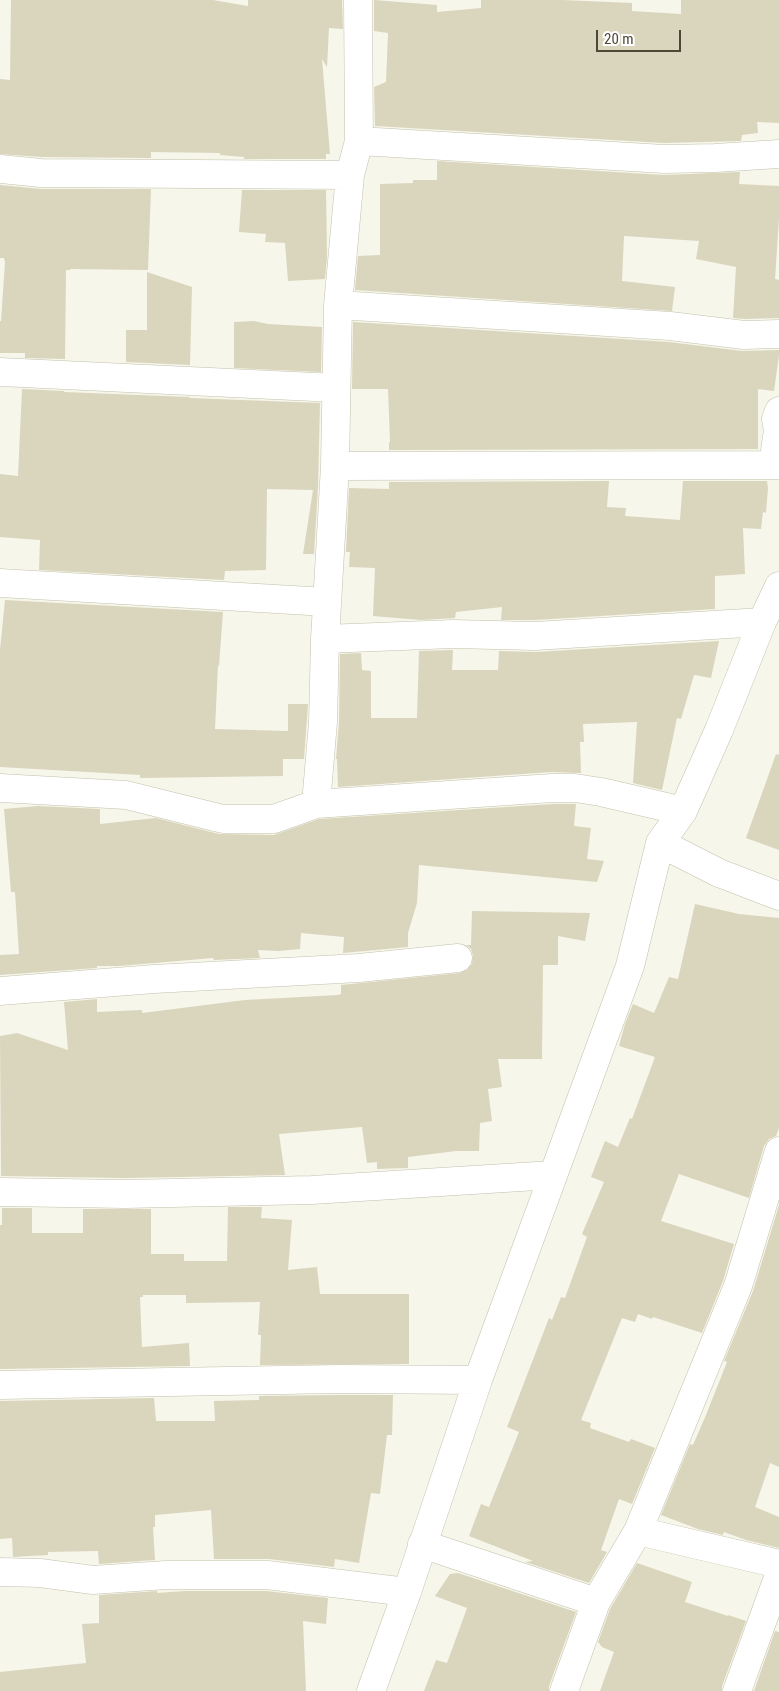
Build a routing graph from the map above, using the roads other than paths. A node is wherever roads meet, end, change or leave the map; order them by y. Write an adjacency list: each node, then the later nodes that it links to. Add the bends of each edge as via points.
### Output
1 (358, 0): 2 (street)
2 (359, 142): 3 (street, via 664,160); 5 (street)
3 (779, 154)
4 (0, 169): 5 (street, via 41,173)
5 (350, 175): 6 (street)
6 (338, 305): 7 (street, via 670,326 744,335); 9 (street)
7 (779, 334)
8 (0, 372): 9 (street)
9 (336, 388): 12 (street)
10 (779, 411): 11 (street, via 776,419)
11 (776, 465): 12 (street)
12 (335, 466): 15 (street)
13 (0, 583): 15 (street)
14 (779, 586): 16 (street)
15 (327, 602): 17 (street)
16 (762, 622): 17 (street, via 535,636 453,634); 20 (street)
17 (325, 639): 19 (street, via 323,722)
18 (0, 788): 19 (street, via 126,795 224,819 274,820)
19 (316, 804): 20 (street, via 575,788)
20 (683, 811): 21 (street)
21 (660, 843): 22 (street); 28 (street, via 630,966)
22 (719, 873): 23 (street); 24 (street)
23 (779, 882)
24 (779, 896)
25 (458, 958): 26 (street, via 359,968)
26 (0, 991)
27 (779, 1151): 32 (street, via 738,1286)
28 (553, 1175): 29 (street, via 312,1190 125,1194); 30 (street)
29 (0, 1192)
30 (478, 1380): 31 (street); 33 (street)
31 (0, 1385)
32 (638, 1531): 34 (street); 38 (street)
33 (422, 1544): 37 (street); 38 (street)
34 (779, 1564)
35 (0, 1572): 37 (street, via 93,1580 166,1575 267,1575)
36 (779, 1575): 41 (street)
37 (407, 1592): 39 (street)
38 (596, 1602): 40 (street)
39 (372, 1691)
40 (564, 1691)
41 (737, 1691)

